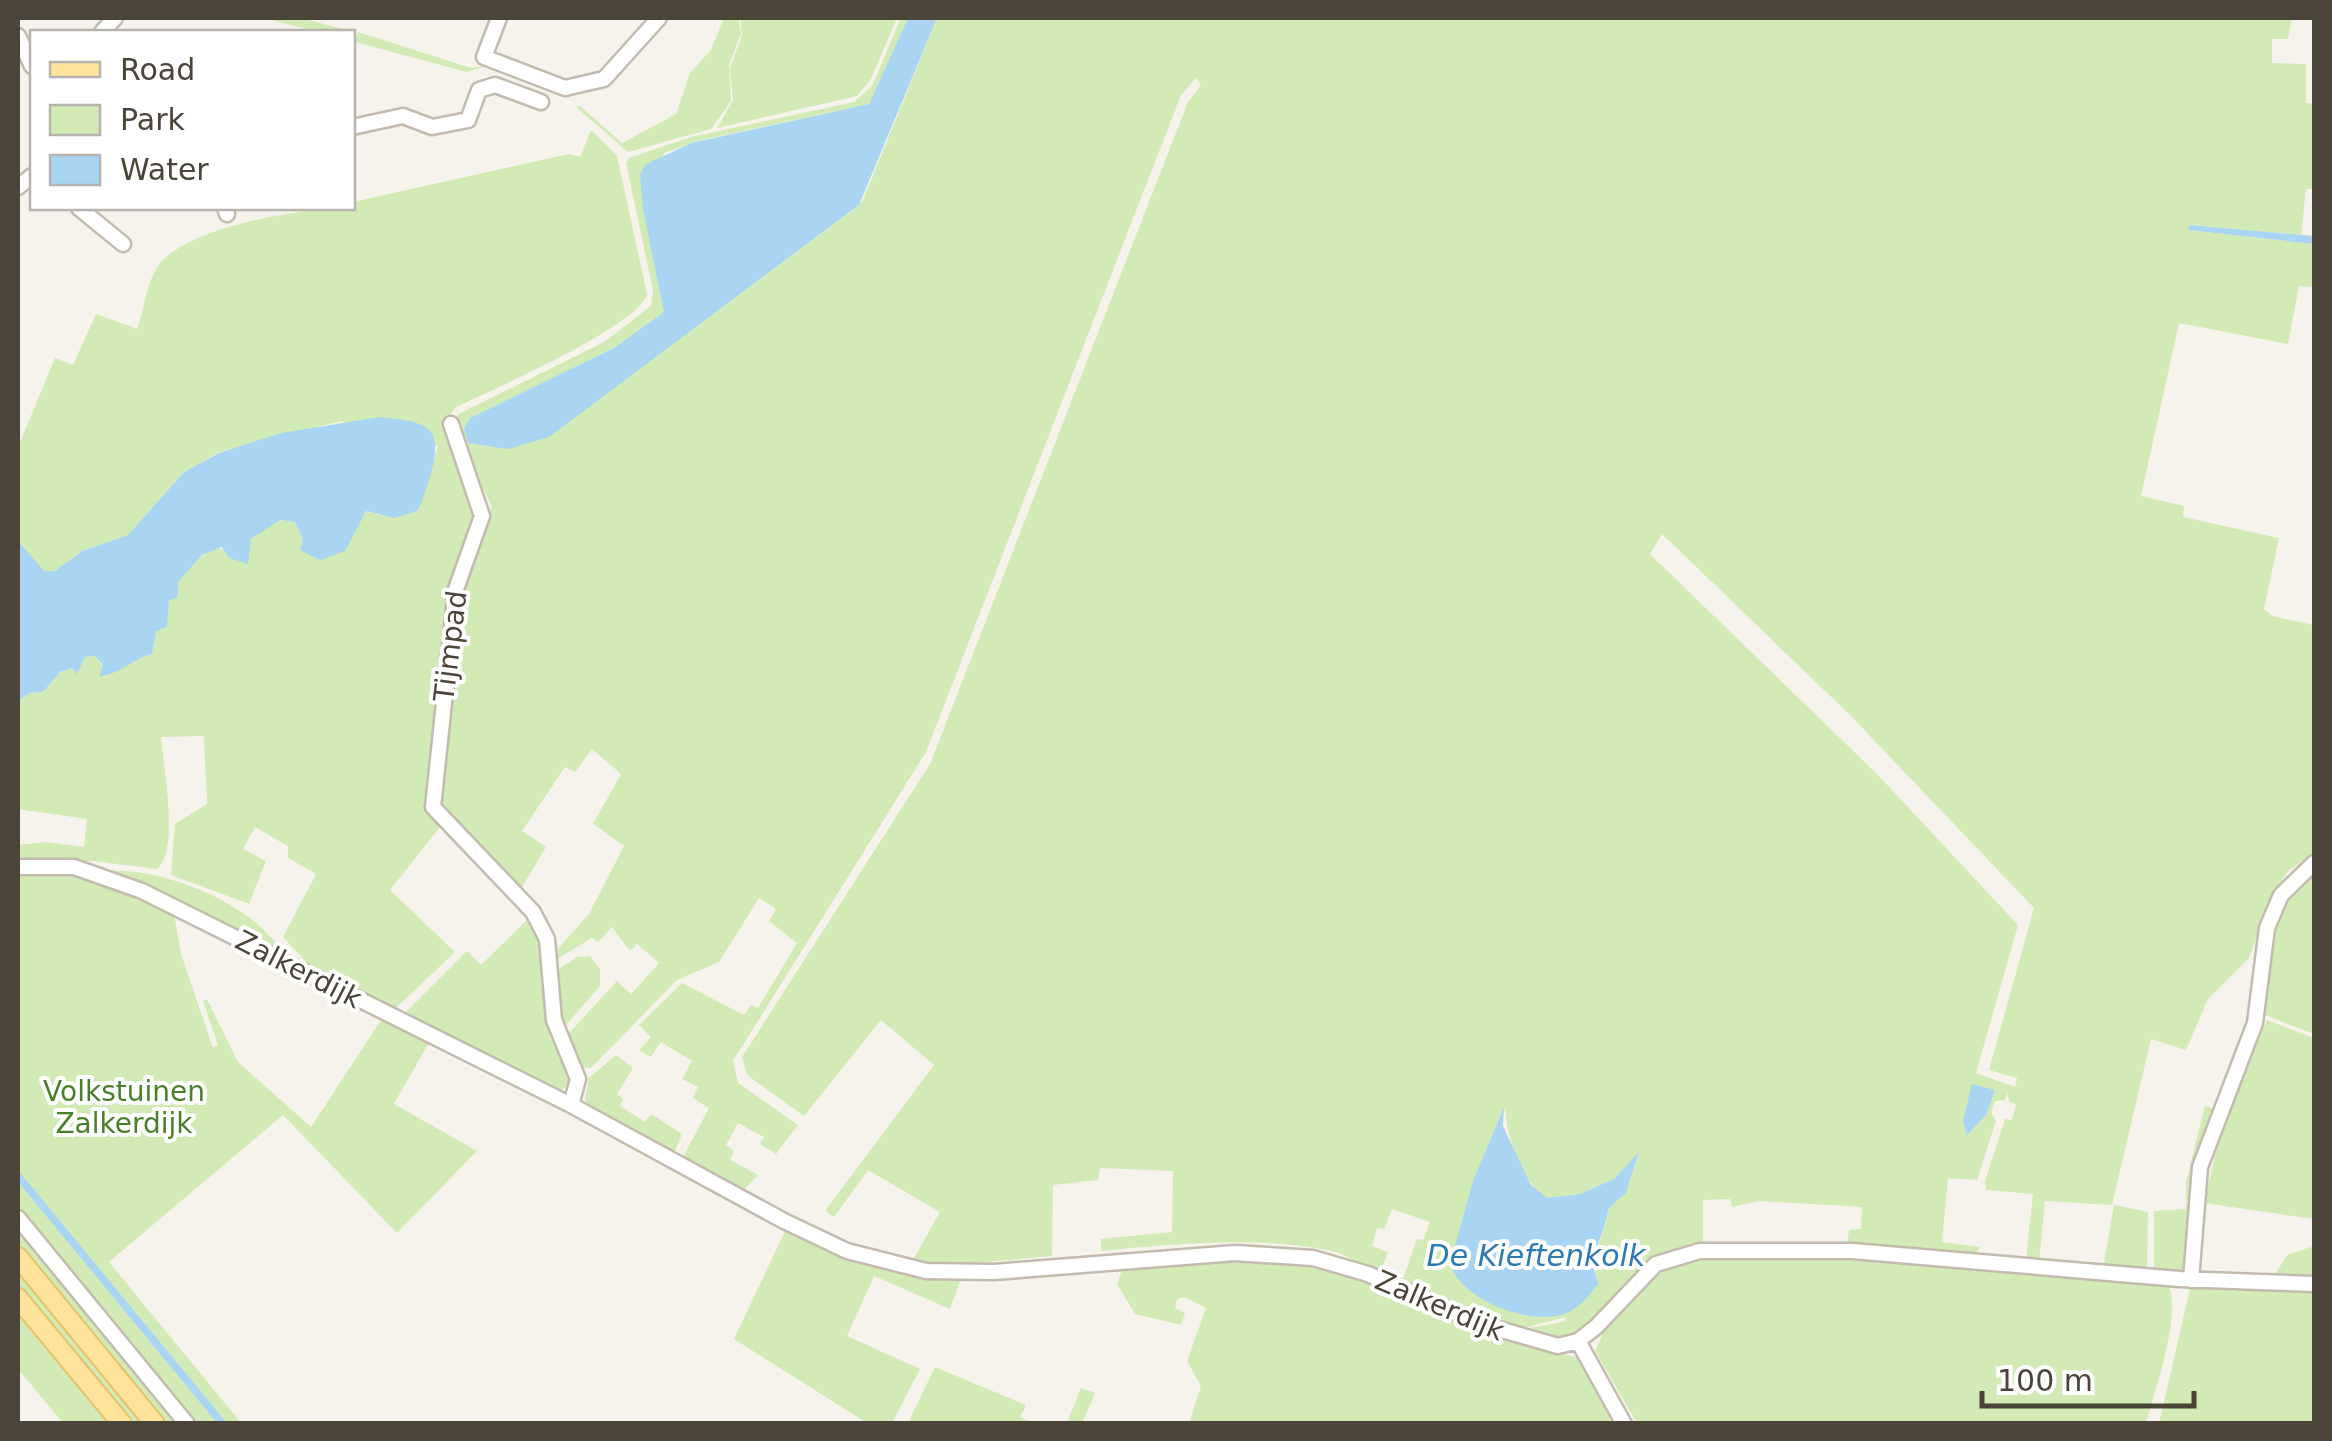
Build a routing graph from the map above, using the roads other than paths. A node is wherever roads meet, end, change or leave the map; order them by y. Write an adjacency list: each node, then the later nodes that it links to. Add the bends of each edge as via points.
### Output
1 (500, 18): 2 (street, via 484,57 565,88 604,79)
2 (660, 18)
3 (18, 36): 4 (street)
4 (30, 62)
5 (541, 102): 6 (street, via 495,85 479,90 468,120 432,127 403,116)
6 (355, 126)
7 (81, 210): 8 (street)
8 (123, 244)
9 (451, 424): 12 (street, Tijmpad, via 482,516 456,589 432,792 438,815 533,912 543,931 551,1010 578,1079)
10 (2314, 863): 15 (street, via 2281,894 2267,928 2255,1023 2200,1168)
11 (18, 867): 12 (street, Zalkerdijk, via 74,867 106,876)
12 (570, 1105): 18 (street, Zalkerdijk, via 784,1221 847,1251 897,1265 975,1273 1235,1253 1314,1258 1528,1341)
13 (18, 1218): 21 (street)
14 (18, 1258): 20 (main road)
15 (2191, 1280): 16 (street); 18 (street, via 1852,1251 1700,1251 1648,1270)
16 (2314, 1284)
17 (18, 1298): 19 (main road)
18 (1578, 1341): 22 (street)
19 (122, 1424)
20 (155, 1424)
21 (188, 1424)
22 (1624, 1424)

